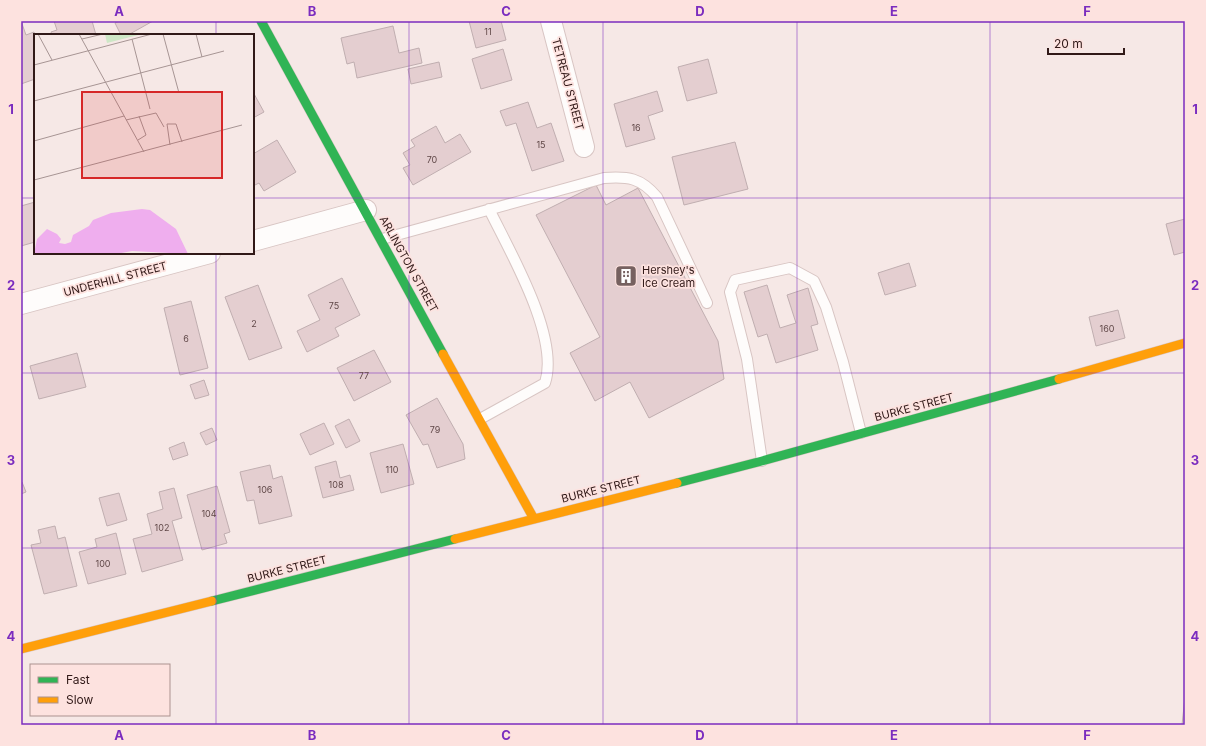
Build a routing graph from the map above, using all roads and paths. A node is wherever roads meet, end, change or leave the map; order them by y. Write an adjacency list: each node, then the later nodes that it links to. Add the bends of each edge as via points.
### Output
1 (261, 21): 5 (street, ARLINGTON STREET)
2 (551, 21): 3 (street, TETREAU STREET)
3 (584, 147)
4 (489, 209): 6 (lane); 9 (lane, via 604,178 634,179 648,186 657,197); 12 (lane, via 536,310 541,324 549,372 545,383)
5 (366, 210): 6 (street, ARLINGTON STREET); 7 (street)
6 (382, 240): 12 (street, ARLINGTON STREET)
7 (254, 241)
8 (206, 254): 10 (street, UNDERHILL STREET)
9 (707, 303)
10 (21, 304)
11 (1185, 342): 13 (street, BURKE STREET)
12 (480, 419): 15 (street, ARLINGTON STREET)
13 (861, 433): 14 (street, BURKE STREET); 14 (lane, via 826,307 814,281 790,268 735,280 730,292 747,359)
14 (762, 461): 15 (street, BURKE STREET)
15 (534, 519): 16 (street, BURKE STREET)
16 (21, 649)

